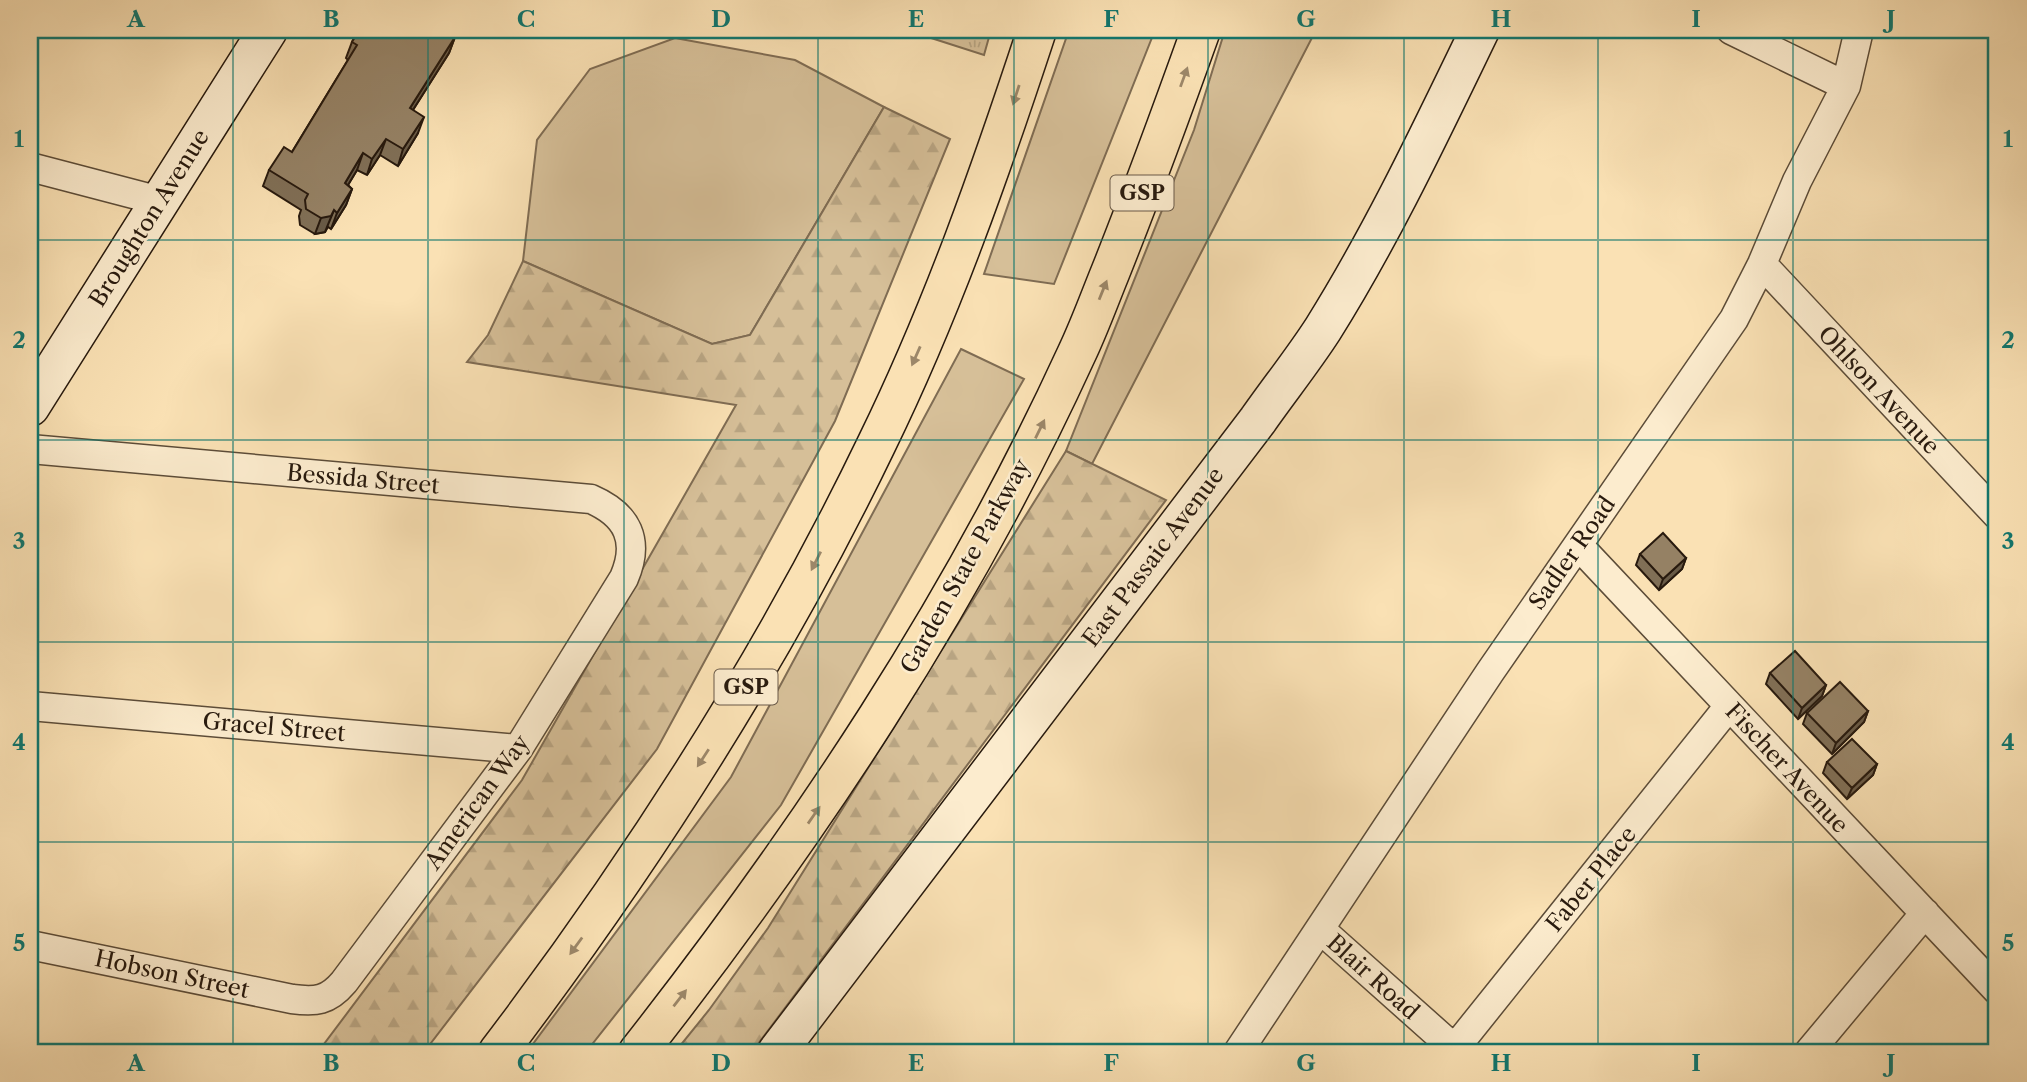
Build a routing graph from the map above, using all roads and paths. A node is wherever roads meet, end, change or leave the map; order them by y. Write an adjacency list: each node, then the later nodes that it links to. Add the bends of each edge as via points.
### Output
1 (268, 30): 9 (main road, Broughton Avenue)
2 (1037, 30): 24 (highway, GSP, one-way to 24, via 998,150 943,294 878,443 800,592 717,737 649,841)
3 (1201, 30): 25 (highway, Garden State Parkway / GSP, one-way to 3, via 722,945 823,801 917,656 1004,503 1077,353)
4 (1480, 30): 26 (main road, East Passaic Avenue, via 1381,229 1322,331)
5 (1731, 30): 7 (street)
6 (1859, 30): 7 (street, Sadler Road)
7 (1846, 86): 10 (street, Sadler Road, via 1797,181)
8 (30, 167): 9 (street)
9 (160, 201): 11 (main road, Broughton Avenue)
10 (1762, 264): 13 (street, Ohlson Avenue); 14 (street, Sadler Road, via 1734,319)
11 (30, 407)
12 (30, 449): 15 (street, Bessida Street, via 591,499 619,516 628,530 631,562)
13 (1997, 515)
14 (1578, 545): 17 (street, Fischer Avenue); 20 (street, Sadler Road)
15 (620, 583): 18 (street, American Way)
16 (30, 706): 18 (street, Gracel Street)
17 (1729, 706): 19 (street, Fischer Avenue); 28 (street, Faber Place)
18 (518, 749): 23 (street, American Way, via 344,982 325,1000)
19 (1925, 913): 22 (street, Fischer Avenue); 29 (street)
20 (1320, 929): 27 (street, Sadler Road); 28 (street, Blair Road)
21 (30, 945): 23 (street, Hobson Street)
22 (1997, 990)
23 (314, 1002)
24 (498, 1052)
25 (638, 1052)
26 (777, 1052)
27 (1238, 1052)
28 (1455, 1052)
29 (1810, 1052)

